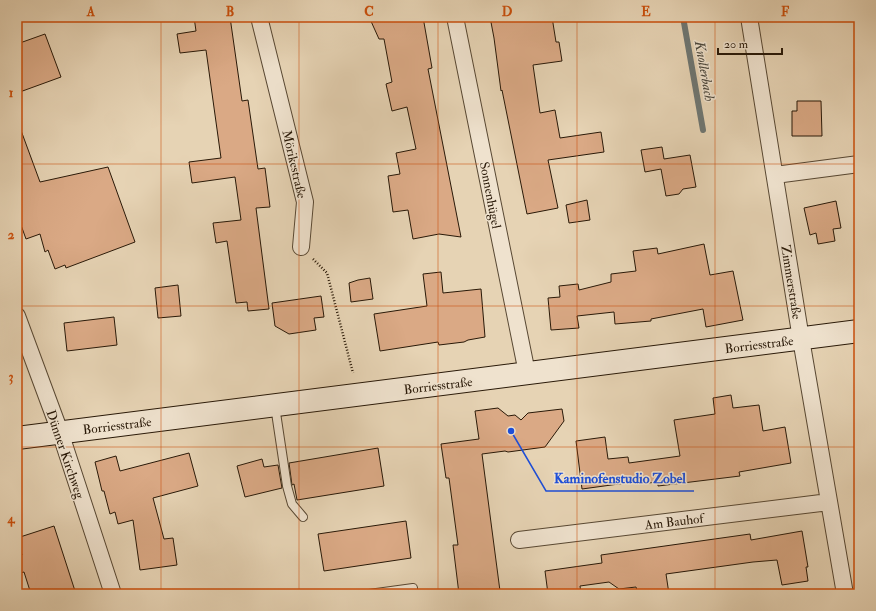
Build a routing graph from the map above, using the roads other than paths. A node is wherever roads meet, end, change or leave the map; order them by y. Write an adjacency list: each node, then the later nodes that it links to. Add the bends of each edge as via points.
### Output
1 (259, 17): 6 (street, Mörikestraße, via 304,202)
2 (455, 17): 10 (street, Sonnenhügel)
3 (750, 17): 5 (street, Zimmerstraße)
4 (859, 164): 5 (street)
5 (775, 175): 9 (street, Zimmerstraße)
6 (301, 247)
7 (17, 316): 12 (street, Dünner Kirchweg)
8 (859, 331): 9 (main road, Borriesstraße)
9 (802, 339): 10 (main road, Borriesstraße); 14 (street, Zimmerstraße)
10 (527, 373): 11 (main road, Borriesstraße)
11 (274, 406): 12 (main road, Borriesstraße); 15 (lane, via 286,486 292,504)
12 (60, 432): 13 (main road, Borriesstraße); 18 (street, Dünner Kirchweg)
13 (17, 438)
14 (829, 502): 16 (street, Am Bauhof); 20 (street, Zimmerstraße)
15 (303, 518)
16 (519, 540)
17 (413, 588): 19 (lane)
18 (113, 594)
19 (370, 594)
20 (845, 594)

